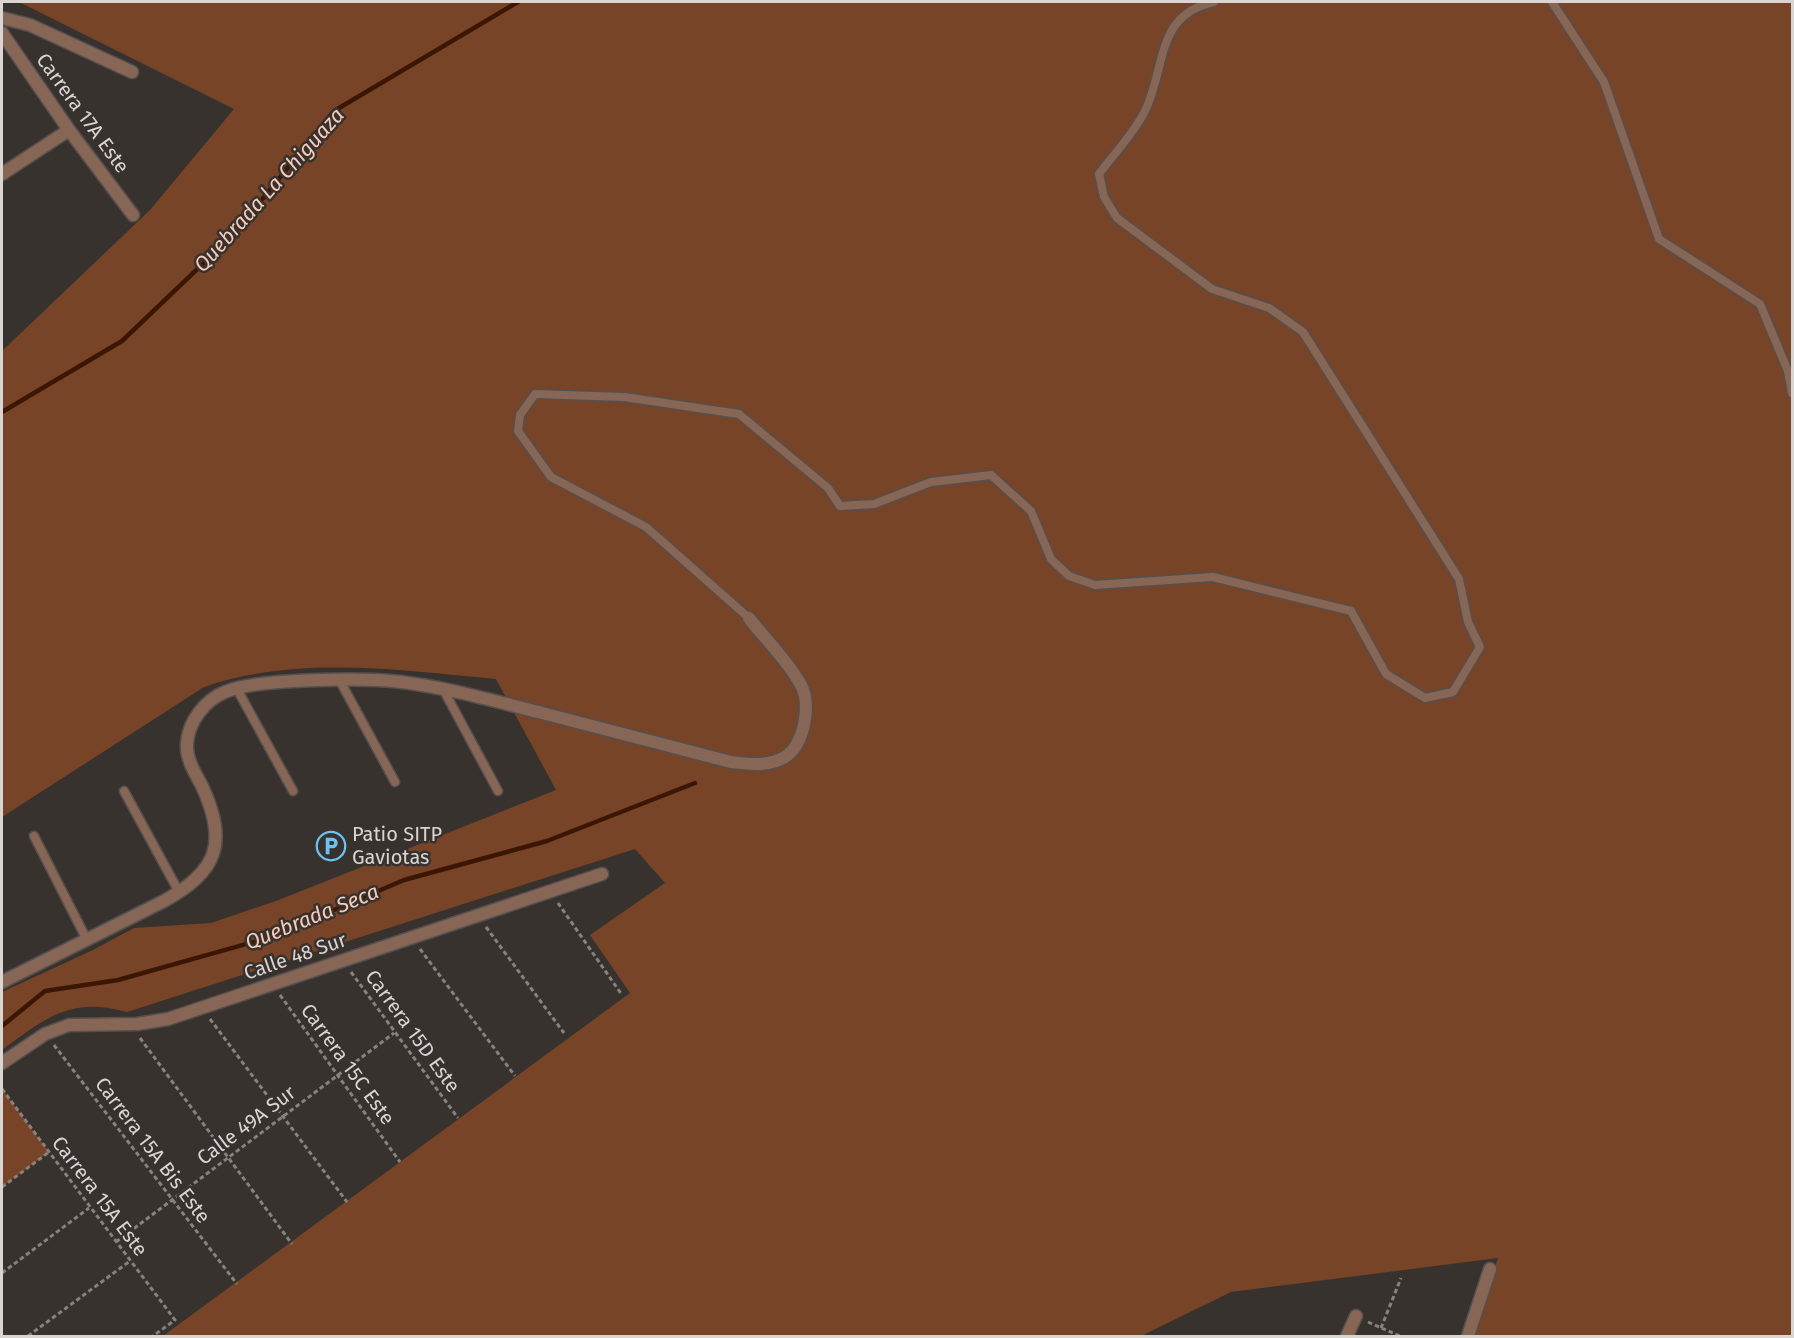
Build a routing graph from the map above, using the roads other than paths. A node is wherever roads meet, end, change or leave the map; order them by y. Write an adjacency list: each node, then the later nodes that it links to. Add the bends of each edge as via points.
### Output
1 (1214, 2): 10 (lane, via 1194,6 1168,35 1145,111 1099,174 1104,197 1118,218 1212,289 1269,308 1303,332 1459,579 1468,622 1480,647 1453,692 1425,698 1386,674 1351,611 1213,577 1095,585 1069,576 1051,559 1031,511 991,475 931,482 874,504 840,506 828,488 739,414 624,397 535,394 520,415 518,431 551,477 646,527)
2 (1552, 2): 9 (lane, via 1604,82 1659,239 1760,304 1788,371)
3 (2, 18): 5 (street, via 30,25)
4 (2, 33): 6 (street, Carrera 17A Este)
5 (132, 72)
6 (69, 130): 7 (street); 8 (street, Carrera 17A Este)
7 (2, 174)
8 (134, 215)
9 (1792, 393)
10 (749, 618): 13 (street, via 801,686 807,710 802,732 786,756 759,765 730,762 490,698)
11 (340, 681): 12 (street, via 274,682); 13 (street, via 394,681); 14 (lane)
12 (237, 689): 16 (lane); 20 (street, via 225,691 202,708 189,732 187,755 210,803 216,838 208,865 188,888)
13 (443, 690): 17 (lane)
14 (396, 782)
15 (124, 791): 20 (lane)
16 (293, 791)
17 (498, 791)
18 (34, 836): 21 (lane)
19 (602, 874): 23 (street, Calle 48 Sur, via 168,1019 130,1025 81,1023 45,1034)
20 (179, 892): 21 (street)
21 (87, 940): 22 (street)
22 (2, 982)
23 (2, 1063)
24 (1490, 1269): 27 (street)
25 (1356, 1316): 26 (street)
26 (1347, 1336)
27 (1468, 1336)

